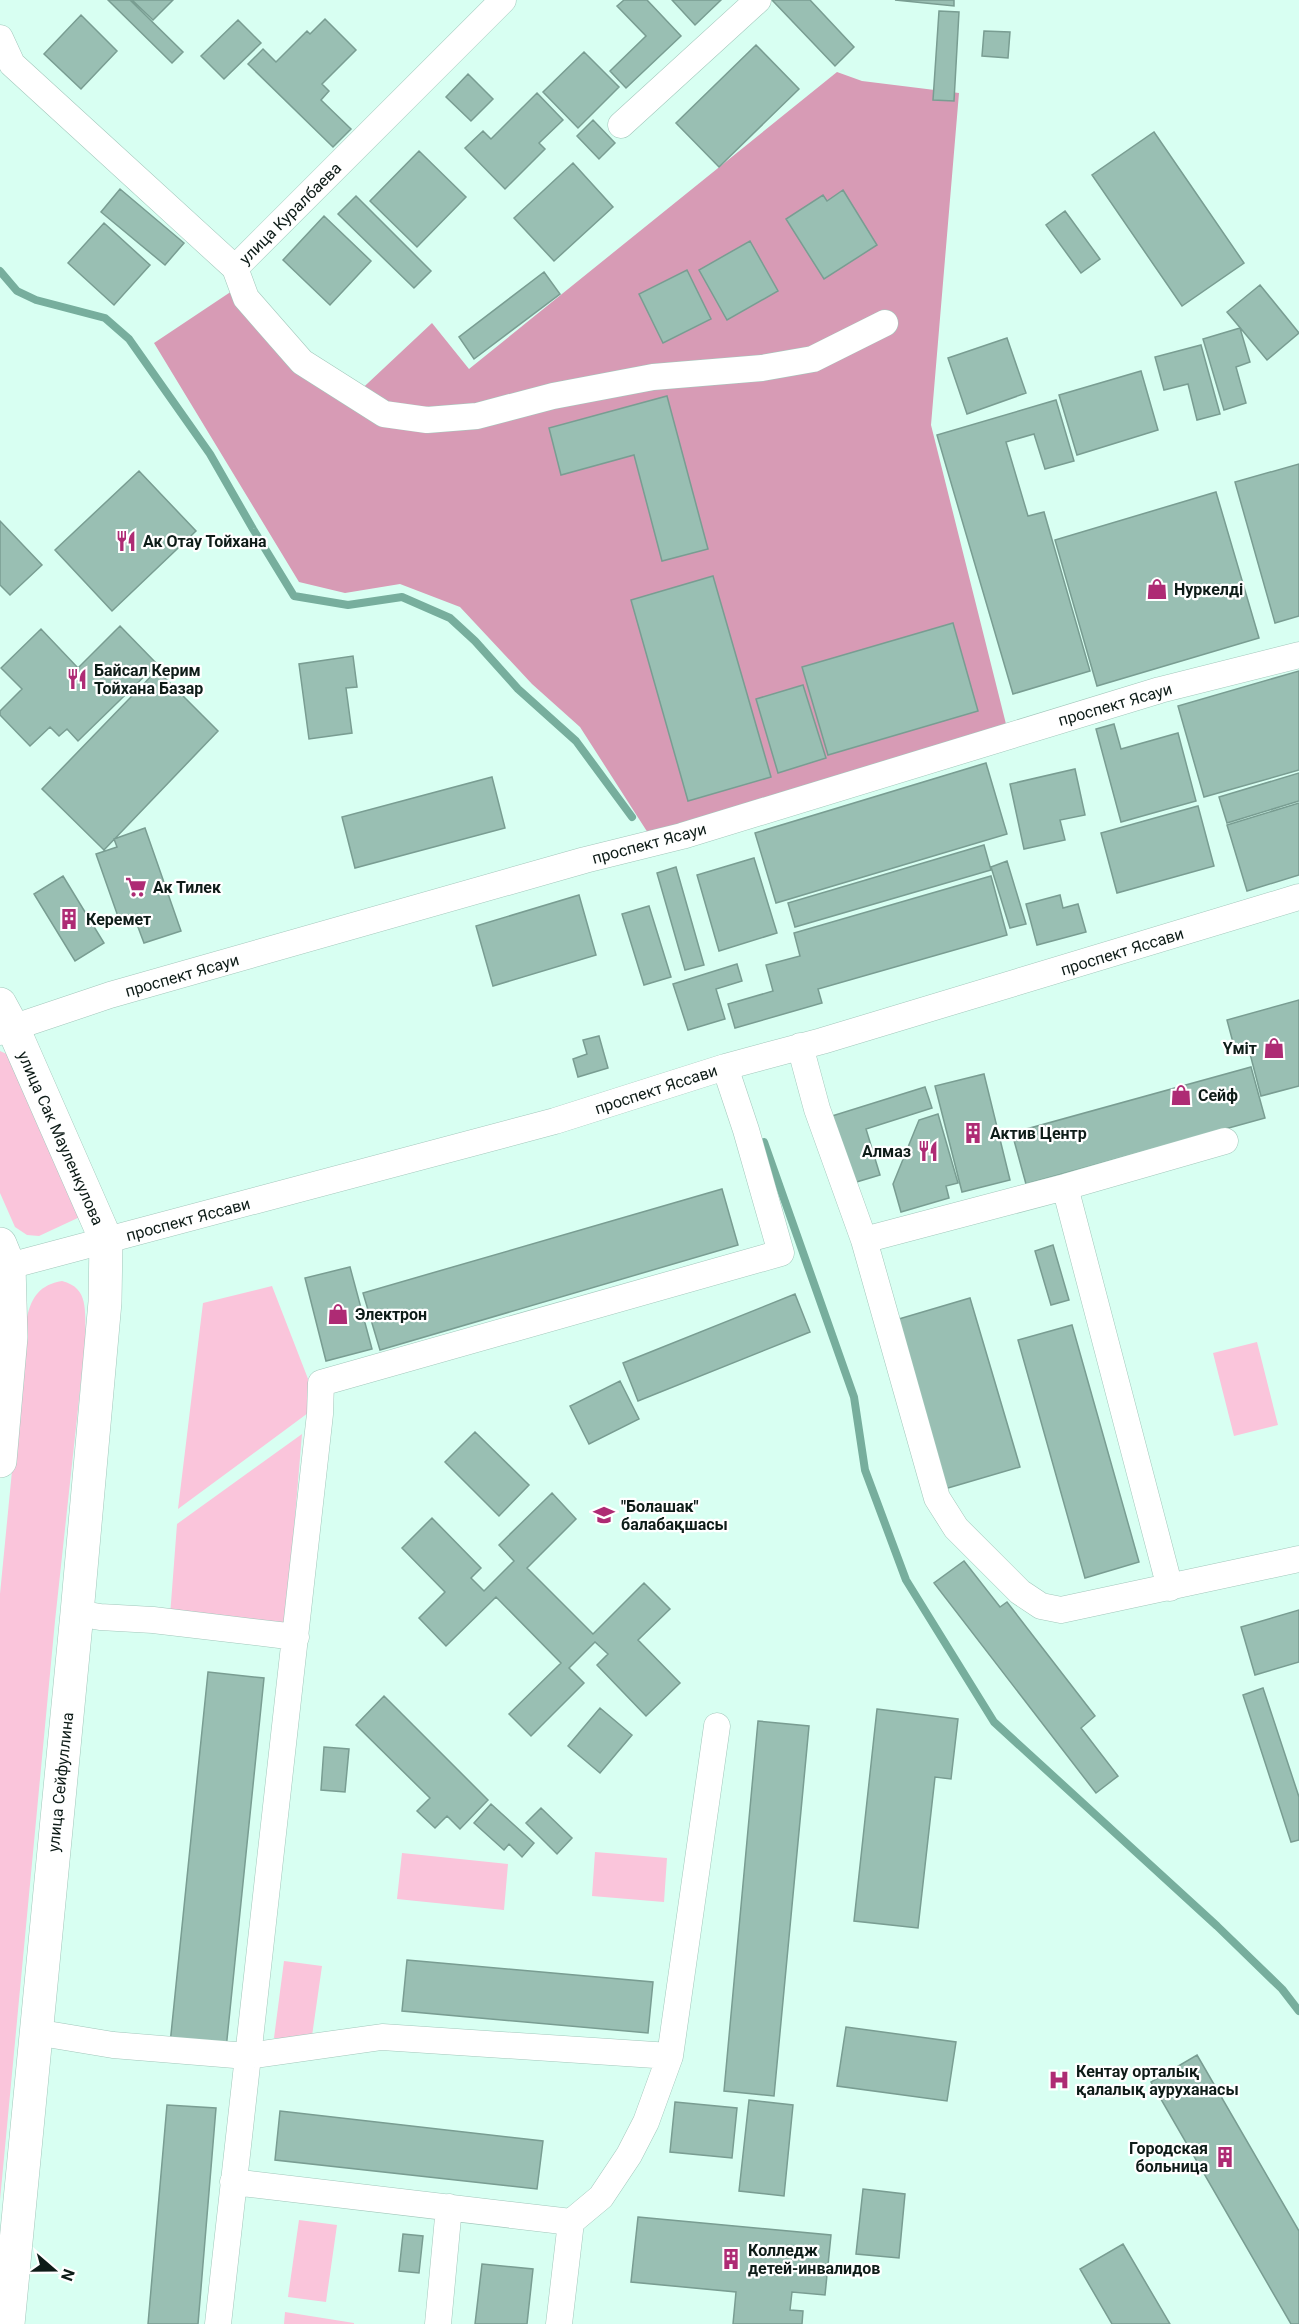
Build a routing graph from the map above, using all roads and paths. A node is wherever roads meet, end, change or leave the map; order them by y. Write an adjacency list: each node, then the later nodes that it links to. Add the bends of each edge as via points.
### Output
1 (503, 0): 5 (street, улица Куралбаева)
2 (758, 0): 4 (street)
3 (0, 38): 5 (street, улица Куралбаева, via 12,64)
4 (621, 125)
5 (234, 268): 6 (street, via 246,298 302,362 384,414 426,420 477,416 553,396 653,377 762,368 813,359)
6 (885, 323)
7 (1299, 655): 9 (street, проспект Ясауи, via 1160,690 682,836)
8 (1299, 897): 10 (street, проспект Яссави)
9 (4, 1022): 14 (main road, улица Сак Мауленкулова)
10 (800, 1046): 11 (street, проспект Яссави); 15 (street, via 817,1109)
11 (724, 1067): 14 (street, проспект Яссави, via 555,1121); 22 (street, via 781,1253 321,1383)
12 (1225, 1141): 13 (street)
13 (1065, 1187): 15 (street); 20 (street)
14 (106, 1240): 16 (street, проспект Яссави); 21 (main road, улица Сейфуллина, via 105,1302)
15 (864, 1240): 20 (street, via 937,1498 956,1528 1020,1592 1041,1606 1061,1610)
16 (4, 1255): 17 (main road, via 10,1337)
17 (4, 1387): 18 (main road)
18 (0, 1461)
19 (1299, 1559): 20 (street)
20 (1170, 1587)
21 (77, 1613): 22 (street); 24 (main road, улица Сейфуллина)
22 (296, 1636): 25 (street)
23 (717, 1726): 26 (street)
24 (35, 2032): 25 (street, via 113,2044); 30 (main road, улица Сейфуллина)
25 (247, 2056): 26 (street, via 382,2037); 27 (street)
26 (670, 2056): 29 (street, via 646,2122 629,2155 601,2197)
27 (233, 2182): 28 (street); 31 (street)
28 (449, 2207): 29 (street); 32 (street)
29 (571, 2222): 33 (street)
30 (8, 2324)
31 (218, 2324)
32 (438, 2324)
33 (559, 2324)

